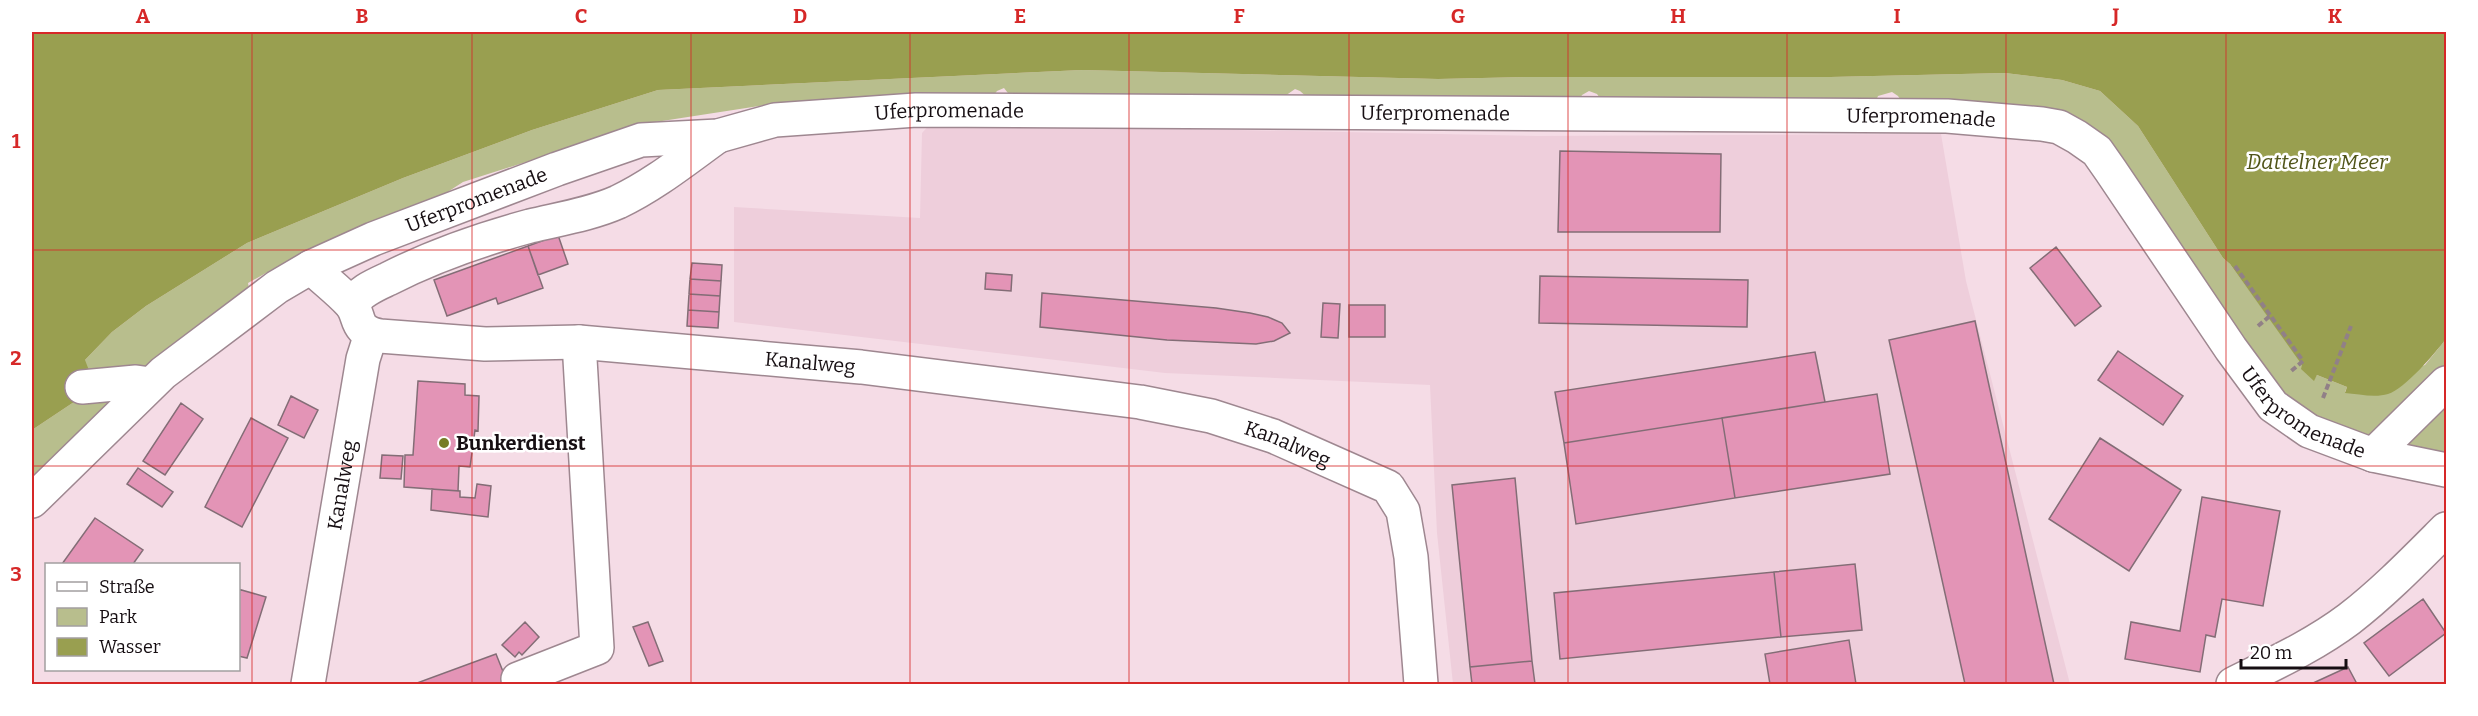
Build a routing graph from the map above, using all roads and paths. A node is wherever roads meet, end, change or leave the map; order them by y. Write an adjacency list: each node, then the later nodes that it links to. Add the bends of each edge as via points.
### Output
1 (718, 136): 3 (street, Uferpromenade, via 641,140 373,239); 4 (street, via 645,188 616,203 447,253 367,290); 15 (street, Uferpromenade, via 775,120 916,110 1947,116 2042,124 2060,128 2097,151 2273,406 2309,431)
2 (2235, 266): 5 (path)
3 (310, 267): 4 (street); 12 (street, Uferpromenade, via 276,287)
4 (352, 305): 8 (street, via 358,324)
5 (2271, 315): 6 (path); 10 (path, via 2303,361)
6 (2258, 325)
7 (2351, 326): 14 (path)
8 (371, 334): 9 (street, Kanalweg, via 485,344); 20 (street, Kanalweg, via 363,359)
9 (579, 342): 19 (street, via 597,648); 21 (street, Kanalweg, via 1020,385 1211,416 1273,436 1388,487 1403,511 1412,557)
10 (2289, 372)
11 (2446, 383): 15 (street)
12 (150, 384): 13 (street); 17 (street, Uferpromenade)
13 (82, 387)
14 (2328, 387)
15 (2373, 455): 16 (street, Uferpromenade)
16 (2439, 468)
17 (32, 501)
18 (2446, 529): 22 (street, via 2349,619 2307,647)
19 (518, 679)
20 (308, 684)
21 (1421, 684)
22 (2234, 684)

